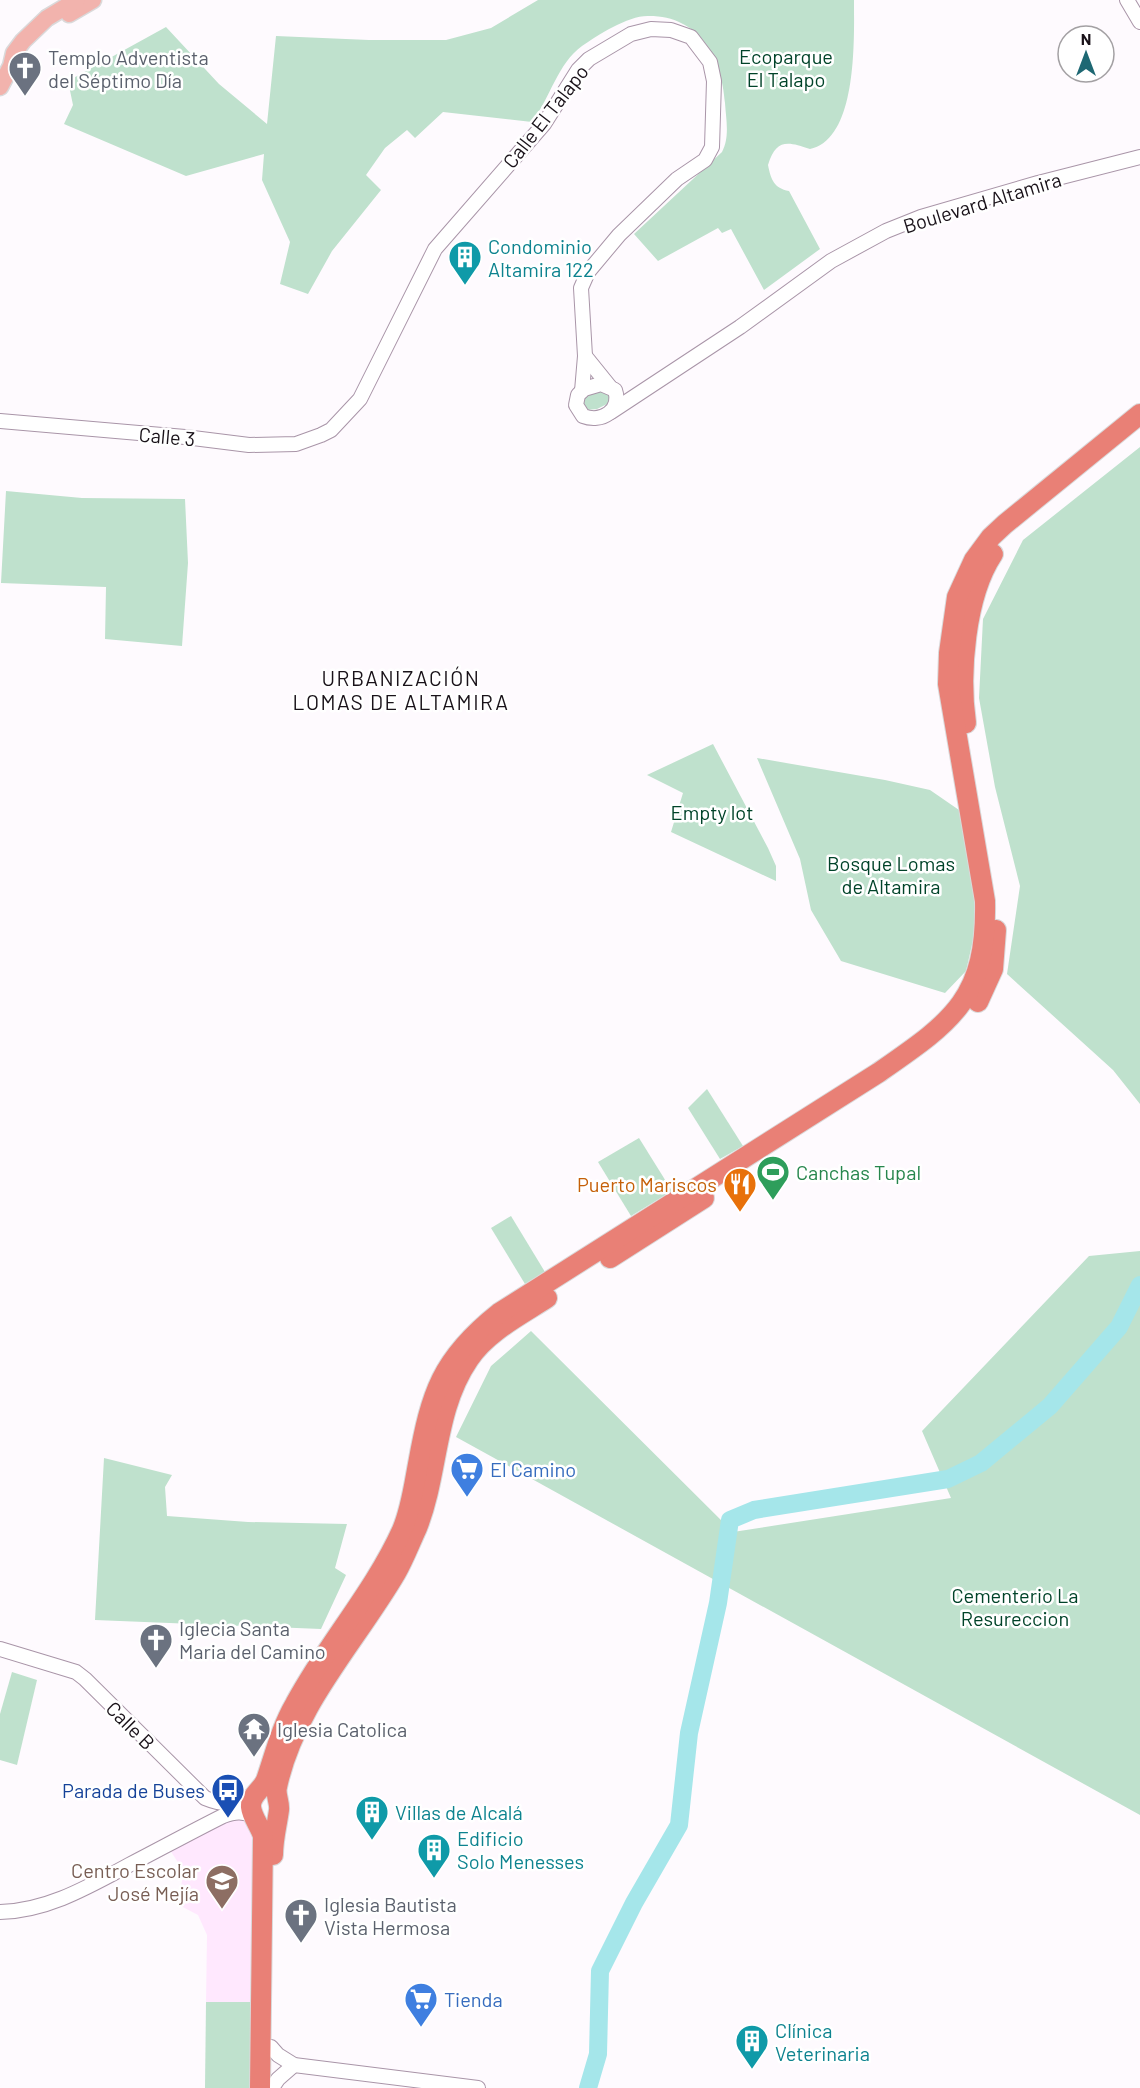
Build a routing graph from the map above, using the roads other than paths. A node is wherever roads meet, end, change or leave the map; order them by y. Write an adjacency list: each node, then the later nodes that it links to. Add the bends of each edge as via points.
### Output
1 (77, 0): 5 (main road, via 34,29 14,53)
2 (93, 0): 5 (main road, via 53,25)
3 (1127, 0): 4 (street)
4 (1140, 22)
5 (10, 66): 6 (main road)
6 (0, 87)
7 (1140, 157): 9 (street, Boulevard Altamira, via 921,217 886,231 831,261 740,327)
8 (585, 356): 10 (street); 11 (street, Calle El Talapo); 16 (street, Calle El Talapo, via 581,288 588,272 619,235 677,179 705,160 712,147 714,81 710,62 691,38 671,30 651,28 631,34 578,70 544,124 435,249 360,399)
9 (652, 383): 10 (street, Boulevard Altamira); 12 (street, Boulevard Altamira)
10 (613, 388): 11 (street, via 602,384); 12 (street, via 617,405)
11 (582, 391): 12 (street, via 576,401 583,416 592,418)
12 (611, 412)
13 (1140, 414): 18 (highway, via 991,537 968,570 957,597 948,684 985,900 977,972 960,1007 932,1035 886,1067 499,1313 463,1345 440,1379 429,1409 403,1528 295,1703 277,1741 265,1782)
14 (0, 421): 16 (street, Calle 3, via 249,445 297,444)
15 (1140, 427): 20 (highway, via 1008,536 982,571 976,589 963,689 997,923 993,969 982,995 958,1029 938,1047 551,1295 495,1333 469,1358 444,1413 425,1502 411,1540 396,1572 307,1709 277,1789)
16 (331, 430)
17 (0, 1649): 19 (street, Calle B, via 76,1672 86,1679)
18 (254, 1795): 19 (street, via 228,1805); 20 (highway, via 265,1792); 21 (highway, via 251,1804)
19 (205, 1798): 22 (street, via 210,1807)
20 (277, 1808): 21 (highway, via 270,1823); 24 (highway, via 273,1836)
21 (255, 1818): 22 (street, via 245,1812 234,1812); 26 (highway, via 263,1836)
22 (208, 1823): 23 (street, via 86,1889 41,1907)
23 (0, 1912)
24 (271, 2047): 25 (street); 27 (highway)
25 (294, 2065): 27 (street); 28 (street)
26 (261, 2088)
27 (272, 2088)
28 (478, 2088)

